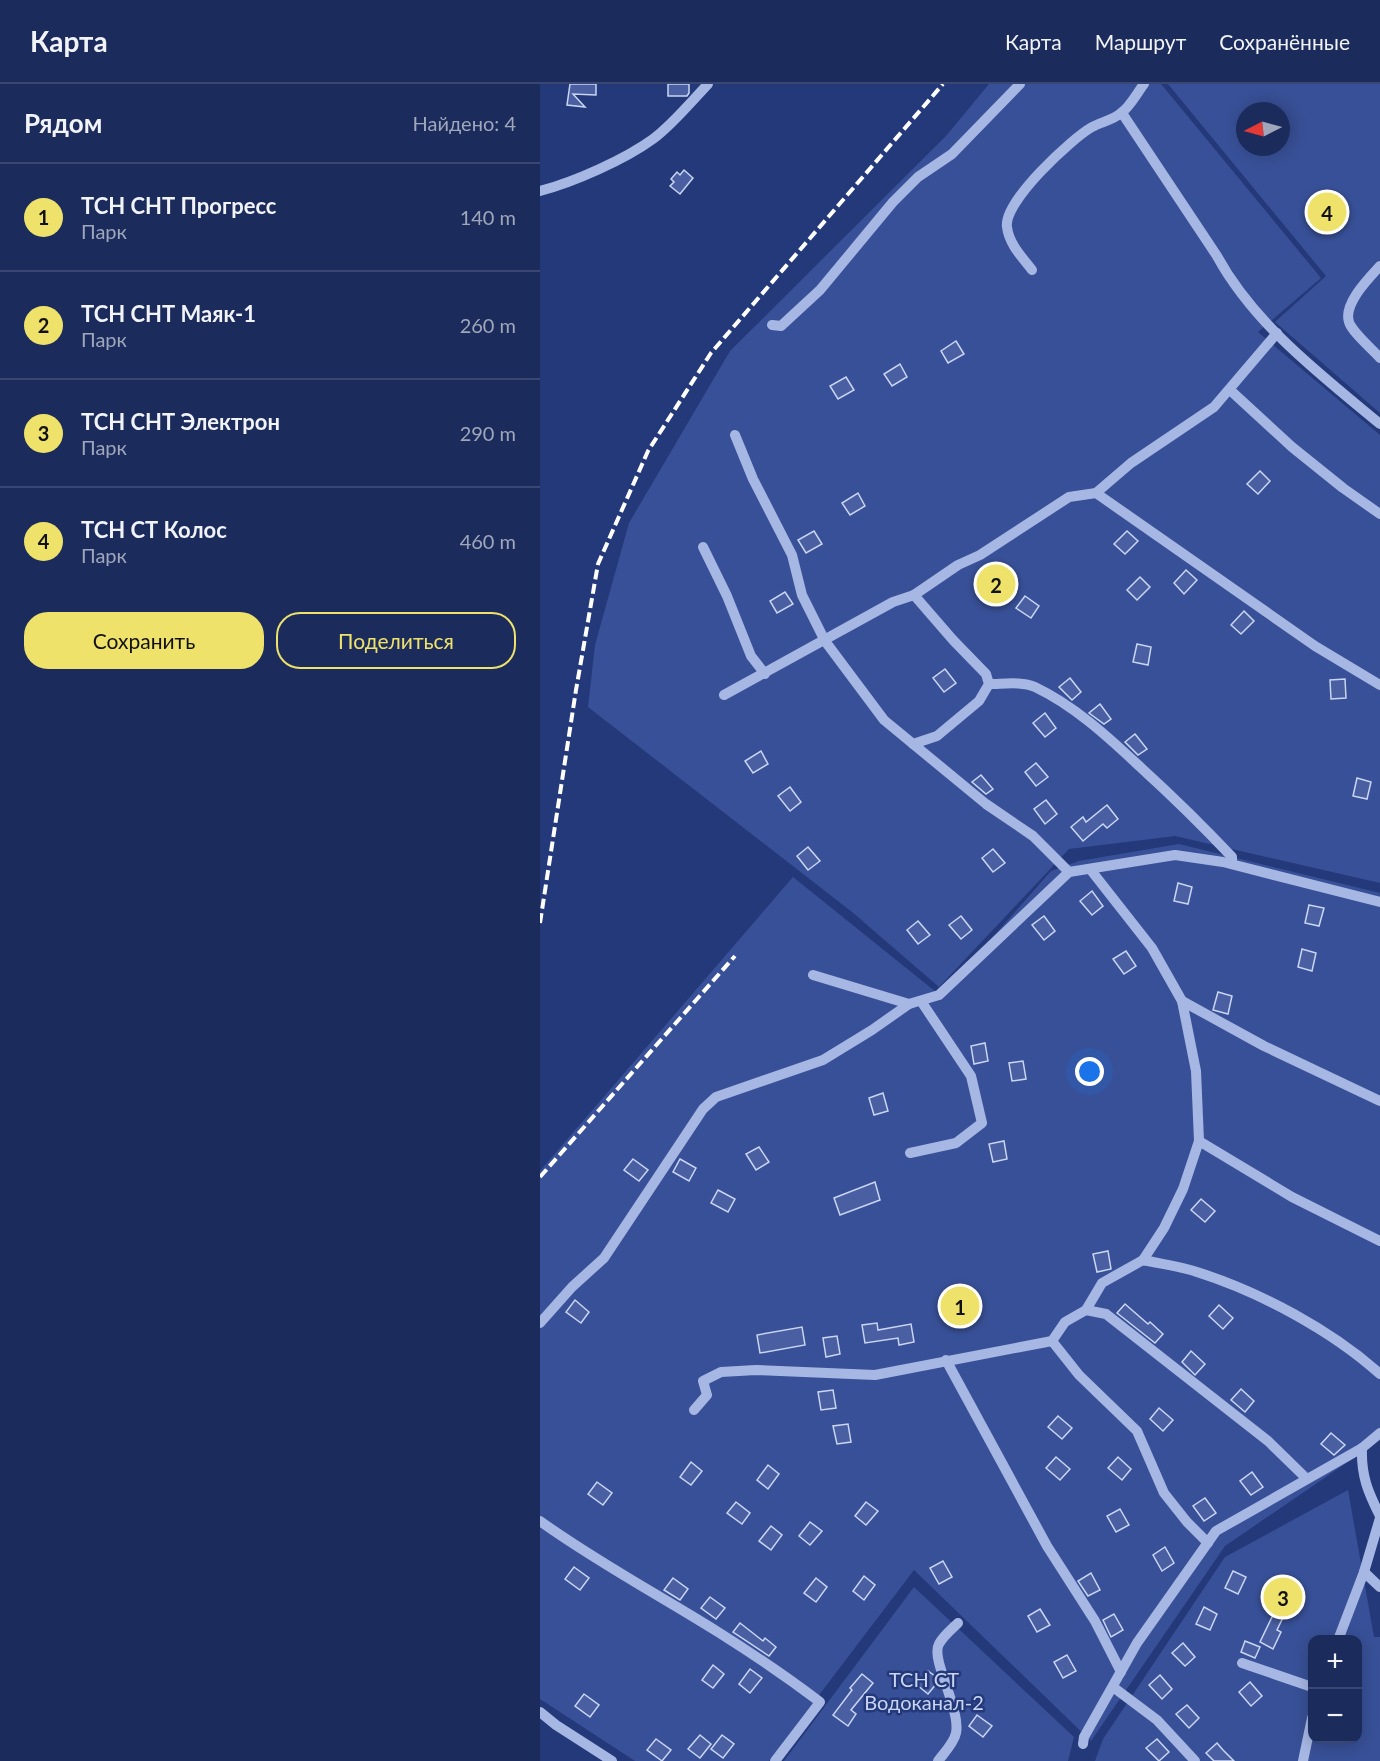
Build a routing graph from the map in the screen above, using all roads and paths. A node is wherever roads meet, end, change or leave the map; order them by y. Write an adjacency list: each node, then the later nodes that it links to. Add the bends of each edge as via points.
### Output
1 (708, 84): 5 (street, via 653,139 606,165)
2 (1020, 84): 8 (street, via 952,154 918,177 893,202 820,290 781,326)
3 (1144, 84): 4 (street)
4 (1122, 113): 7 (street, via 1091,128 1067,146 1031,182 1009,212 1006,224 1011,242); 9 (street, via 1230,280)
5 (540, 190)
6 (1380, 266): 10 (street, via 1353,298 1348,313 1349,324)
7 (1032, 270)
8 (772, 325)
9 (1276, 333): 11 (street); 12 (street)
10 (1380, 358)
11 (1230, 390): 14 (street, via 1214,407 1131,463); 15 (street, via 1292,447)
12 (1380, 424)
13 (735, 435): 18 (street, via 792,555 802,595)
14 (1096, 493): 17 (street, via 1069,497); 21 (street, via 1315,646)
15 (1380, 514)
16 (703, 547): 19 (street, via 751,656)
17 (915, 595): 18 (street, via 893,602); 20 (street, via 986,675)
18 (825, 640): 19 (street); 23 (street, via 884,720)
19 (765, 674): 22 (street)
20 (989, 684): 23 (street, via 979,701 937,736); 24 (street, via 1033,686 1076,712 1161,785 1232,857)
21 (1380, 685)
22 (724, 695)
23 (913, 744): 26 (street, via 986,804 1034,836)
24 (1232, 864): 25 (street, via 1175,855); 27 (street)
25 (1090, 869): 26 (street); 29 (street, via 1152,948)
26 (1069, 872): 30 (street, via 939,996)
27 (1380, 902)
28 (813, 975): 30 (street)
29 (1182, 1001): 31 (street, via 1264,1046); 32 (street, via 1196,1071)
30 (915, 1002): 33 (street, via 971,1076 982,1123 956,1143); 37 (street, via 823,1060 716,1097 703,1109 604,1258)
31 (1380, 1101)
32 (1199, 1140): 34 (street, via 1292,1197); 35 (street, via 1183,1189)
33 (910, 1153)
34 (1380, 1242)
35 (1143, 1260): 36 (street, via 1102,1283); 40 (street, via 1195,1271 1252,1291 1333,1338)
36 (1086, 1310): 38 (street, via 1065,1322); 44 (street, via 1106,1314 1268,1441)
37 (540, 1323)
38 (1052, 1341): 39 (street); 47 (street, via 1079,1375 1137,1431 1164,1493)
39 (946, 1360): 41 (street, via 875,1375 721,1372 703,1380 707,1395); 53 (street)
40 (1380, 1374)
41 (694, 1410)
42 (1380, 1432): 43 (street)
43 (1362, 1448): 44 (street); 45 (street, via 1361,1467)
44 (1307, 1479): 47 (street, via 1216,1531)
45 (1380, 1517): 48 (street)
46 (540, 1521): 60 (street, via 718,1632 820,1702)
47 (1208, 1544): 53 (street, via 1137,1643)
48 (1364, 1572): 49 (street); 51 (street)
49 (1380, 1587)
50 (958, 1623): 61 (street, via 937,1650 951,1697 956,1733)
51 (1340, 1635)
52 (1242, 1663): 54 (street)
53 (1121, 1672): 55 (street)
54 (1308, 1686)
55 (1113, 1687): 58 (street); 62 (street, via 1157,1720)
56 (540, 1712): 59 (street)
57 (1308, 1737): 63 (street)
58 (1083, 1744)
59 (612, 1761)
60 (775, 1761)
61 (938, 1761)
62 (1195, 1761)
63 (1303, 1761)

